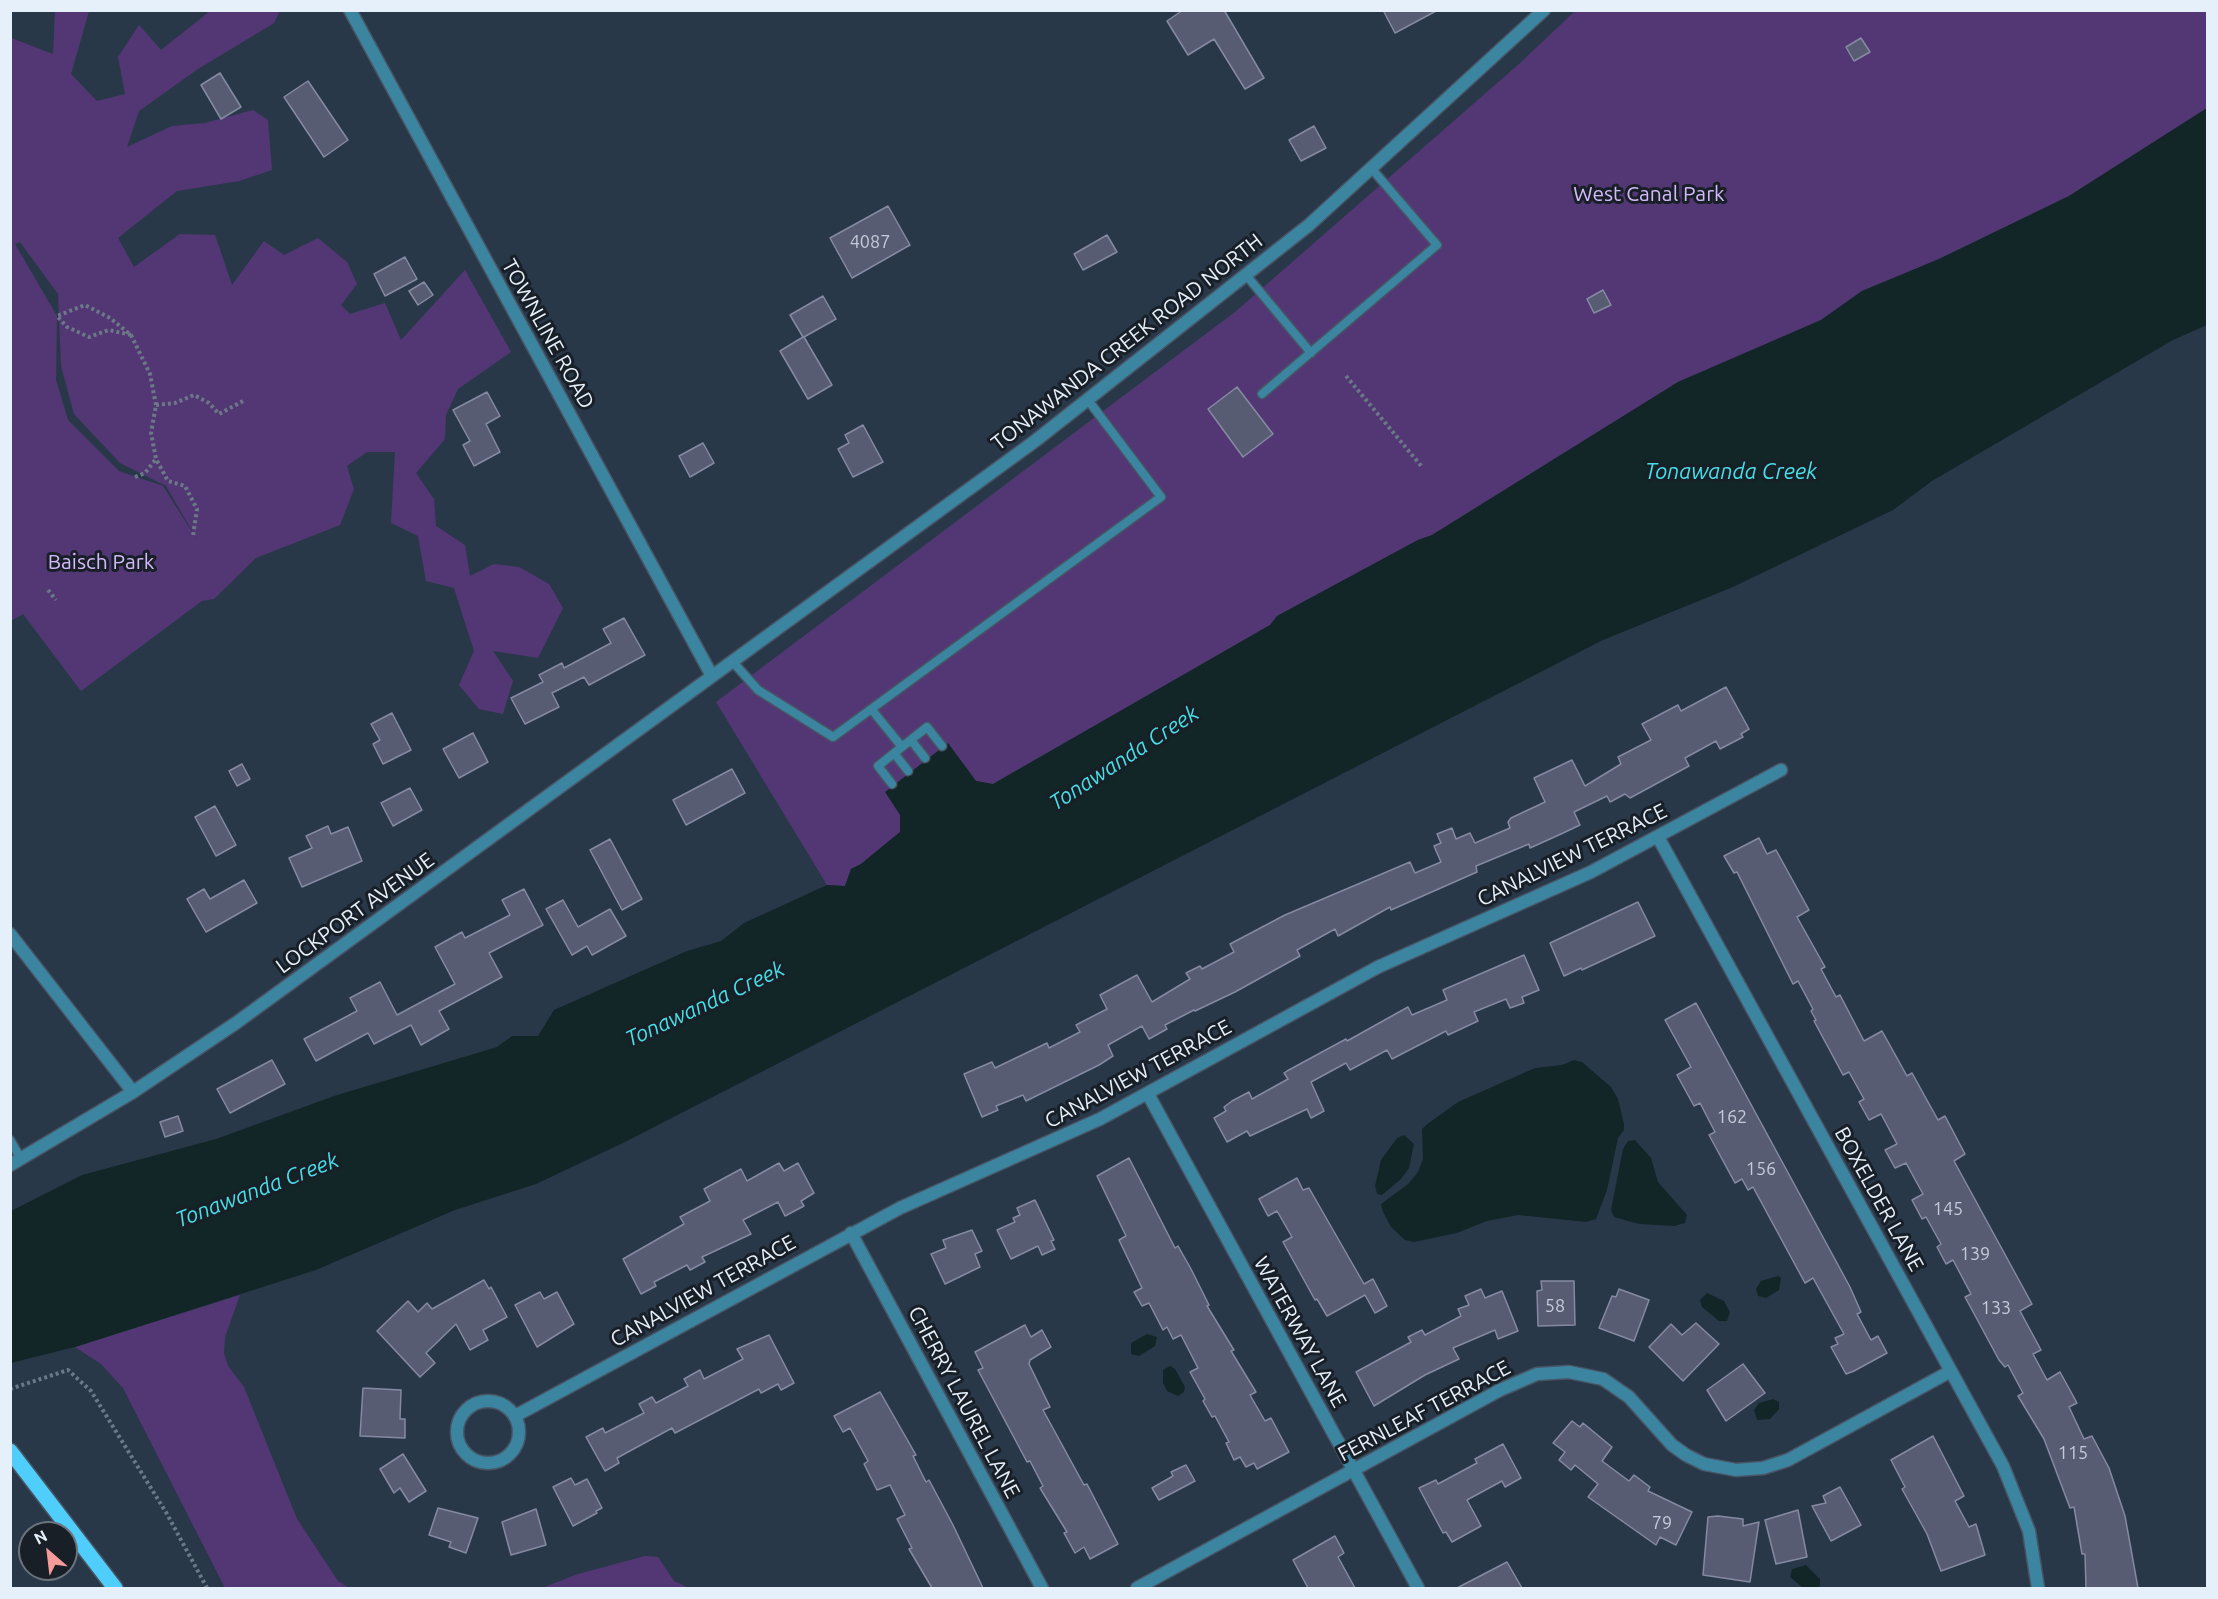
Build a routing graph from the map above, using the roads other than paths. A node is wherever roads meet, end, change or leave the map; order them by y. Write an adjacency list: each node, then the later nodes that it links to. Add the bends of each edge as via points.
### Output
1 (350, 10): 9 (street, TOWNLINE ROAD)
2 (1544, 10): 3 (street, TONAWANDA CREEK ROAD NORTH)
3 (1372, 169): 4 (street, TONAWANDA CREEK ROAD NORTH); 5 (lane, via 1437,245)
4 (1246, 275): 5 (lane); 7 (street, TONAWANDA CREEK ROAD NORTH)
5 (1311, 352): 6 (lane)
6 (1262, 394)
7 (1088, 400): 8 (street, TONAWANDA CREEK ROAD NORTH); 10 (lane, via 1161,497)
8 (732, 661): 9 (street, TONAWANDA CREEK ROAD NORTH); 10 (lane, via 758,690 833,737)
9 (712, 676): 20 (street, LOCKPORT AVENUE, via 246,1016)
10 (872, 710): 13 (lane)
11 (911, 740): 12 (lane, via 927,727); 13 (lane); 14 (lane)
12 (942, 746)
13 (898, 750): 15 (lane); 17 (lane, via 878,766)
14 (925, 758)
15 (908, 771)
16 (1781, 771): 18 (street, CANALVIEW TERRACE)
17 (892, 784)
18 (1658, 837): 21 (street, CANALVIEW TERRACE, via 1577,879 1386,963); 25 (street, BOXELDER LANE)
19 (10, 934): 20 (street)
20 (133, 1092): 23 (street, LOCKPORT AVENUE)
21 (1148, 1094): 24 (street, CANALVIEW TERRACE, via 1068,1134 946,1185); 28 (street, WATERWAY LANE)
22 (10, 1140): 23 (lane)
23 (16, 1162)
24 (851, 1233): 26 (street, CANALVIEW TERRACE); 30 (street, CHERRY LAUREL LANE)
25 (1951, 1371): 28 (street, FERNLEAF TERRACE, via 1788,1460 1763,1468 1736,1470 1704,1464 1679,1450 1635,1403 1608,1382 1579,1372 1547,1372 1500,1390); 33 (street, BOXELDER LANE, via 2011,1482 2029,1531)
26 (515, 1416): 26 (street, via 496,1401 472,1404 457,1423 457,1439 462,1449 478,1461 489,1463 504,1458 515,1447 518,1437)
27 (10, 1451): 29 (main road)
28 (1353, 1472): 31 (street, FERNLEAF TERRACE); 32 (street, WATERWAY LANE)
29 (115, 1588)
30 (1042, 1588)
31 (1137, 1588)
32 (1418, 1588)
33 (2038, 1588)

